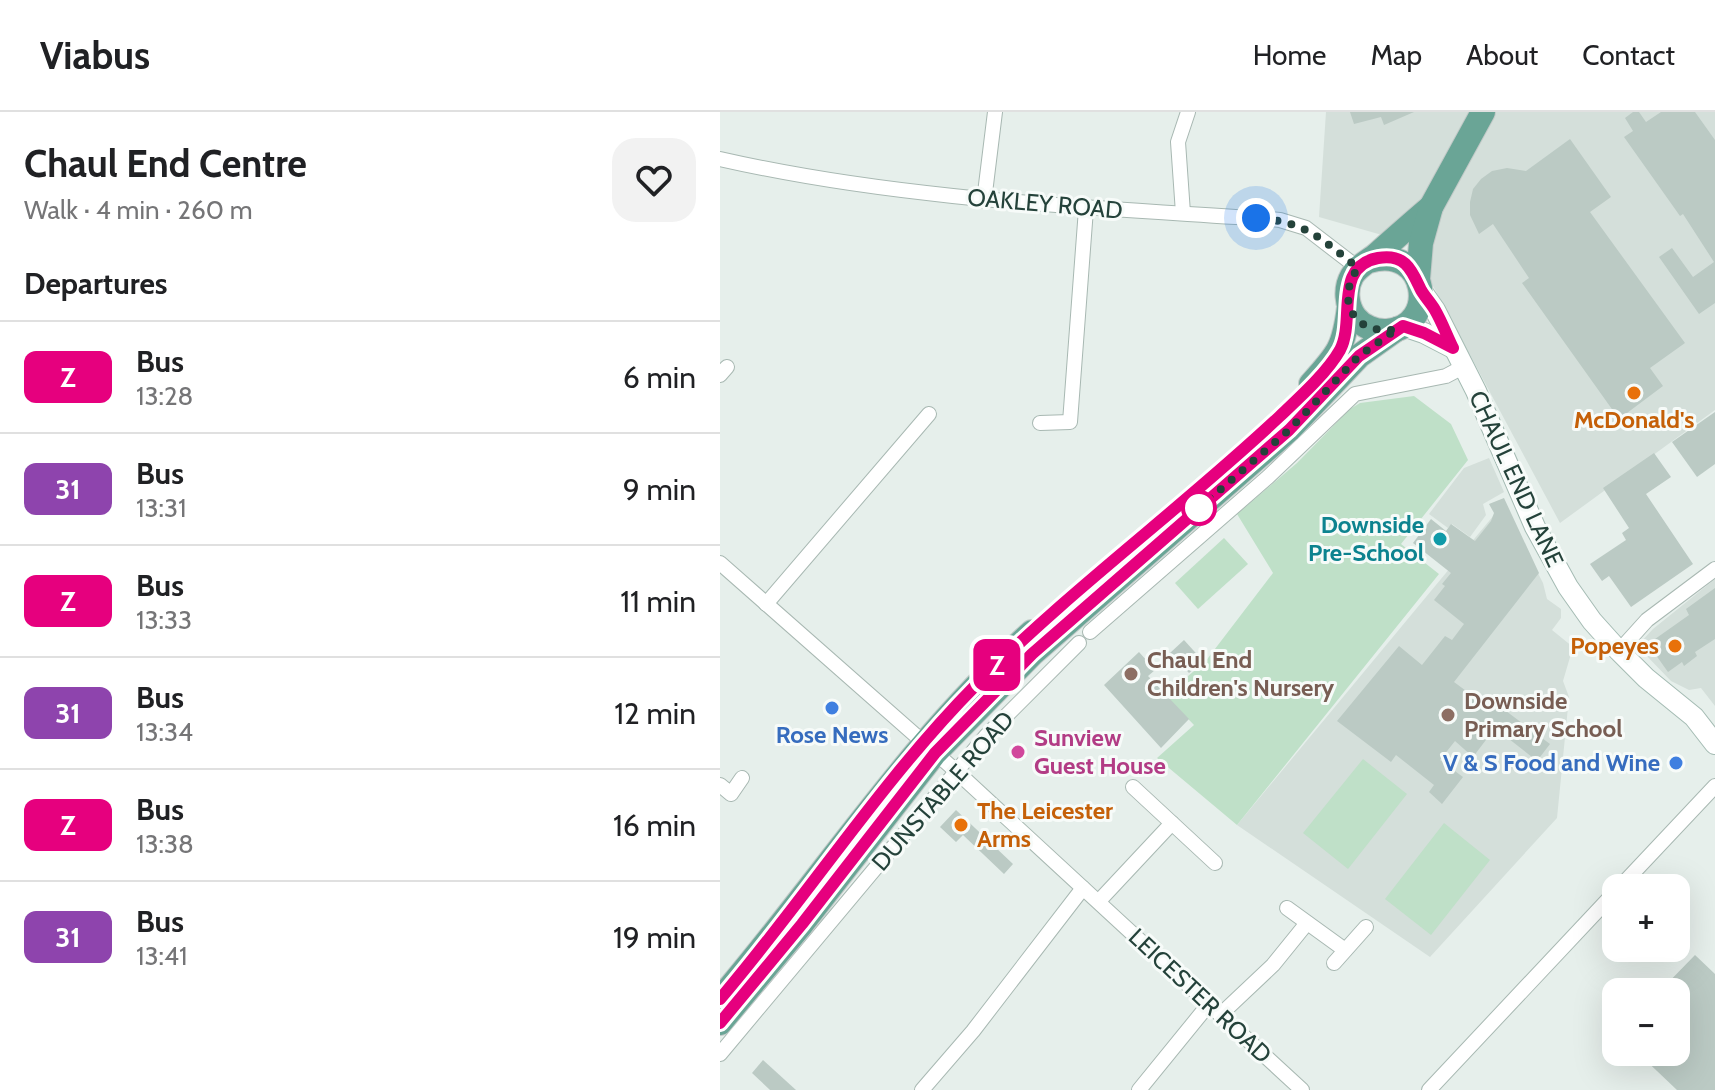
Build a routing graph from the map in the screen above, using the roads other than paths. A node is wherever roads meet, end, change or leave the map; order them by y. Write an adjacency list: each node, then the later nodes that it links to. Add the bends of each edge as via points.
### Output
1 (995, 112): 5 (street)
2 (1188, 112): 8 (street, via 1178,142)
3 (1483, 112): 6 (main road)
4 (720, 159): 5 (street, OAKLEY ROAD)
5 (984, 201): 7 (street, OAKLEY ROAD)
6 (1431, 207): 9 (main road); 10 (main road, via 1421,243)
7 (1086, 209): 8 (street, OAKLEY ROAD); 16 (street, via 1070,422)
8 (1183, 213): 9 (street, OAKLEY ROAD, via 1280,220 1315,234)
9 (1363, 264): 10 (main road, via 1391,258 1411,269); 11 (main road, via 1348,286)
10 (1420, 284): 12 (main road, via 1417,311); 13 (street, CHAUL END LANE)
11 (1349, 307): 12 (main road, via 1363,325 1386,331); 24 (main road, DUNSTABLE ROAD, via 1339,352 1297,400 977,684)
12 (1400, 328): 13 (street); 24 (main road, DUNSTABLE ROAD, via 1359,356 1289,430)
13 (1453, 348): 14 (street, CHAUL END LANE)
14 (1463, 367): 20 (street, via 1446,376 1355,394); 22 (street, CHAUL END LANE, via 1562,577)
15 (929, 414): 19 (street)
16 (1040, 423)
17 (720, 563): 19 (street, LEICESTER ROAD)
18 (1715, 569): 22 (street, via 1647,620)
19 (766, 604): 24 (street, LEICESTER ROAD)
20 (1090, 632)
21 (1079, 643): 25 (street, DUNSTABLE ROAD)
22 (1619, 651): 23 (street, CHAUL END LANE, via 1694,717)
23 (1715, 744)
24 (929, 748): 25 (street, LEICESTER ROAD); 41 (main road, DUNSTABLE ROAD); 44 (main road, DUNSTABLE ROAD, via 802,924)
25 (956, 771): 33 (street, LEICESTER ROAD); 45 (street, DUNSTABLE ROAD)
26 (742, 778): 27 (street, via 731,794)
27 (720, 785)
28 (1715, 786): 32 (street)
29 (1133, 787): 30 (street)
30 (1172, 823): 31 (street); 34 (street)
31 (1215, 863)
32 (1632, 874)
33 (1083, 888): 34 (street, LEICESTER ROAD); 46 (street)
34 (1099, 901): 42 (street, LEICESTER ROAD)
35 (1602, 906): 49 (street)
36 (1287, 908): 37 (street)
37 (1307, 923): 39 (street); 43 (street, via 1273,965)
38 (1366, 927): 39 (street)
39 (1345, 950): 40 (street)
40 (1334, 963)
41 (720, 999)
42 (1209, 1004): 43 (street, LEICESTER ROAD); 47 (street)
43 (1220, 1015): 48 (street, LEICESTER ROAD)
44 (720, 1023)
45 (720, 1054)
46 (922, 1090)
47 (1139, 1090)
48 (1302, 1090)
49 (1429, 1090)

